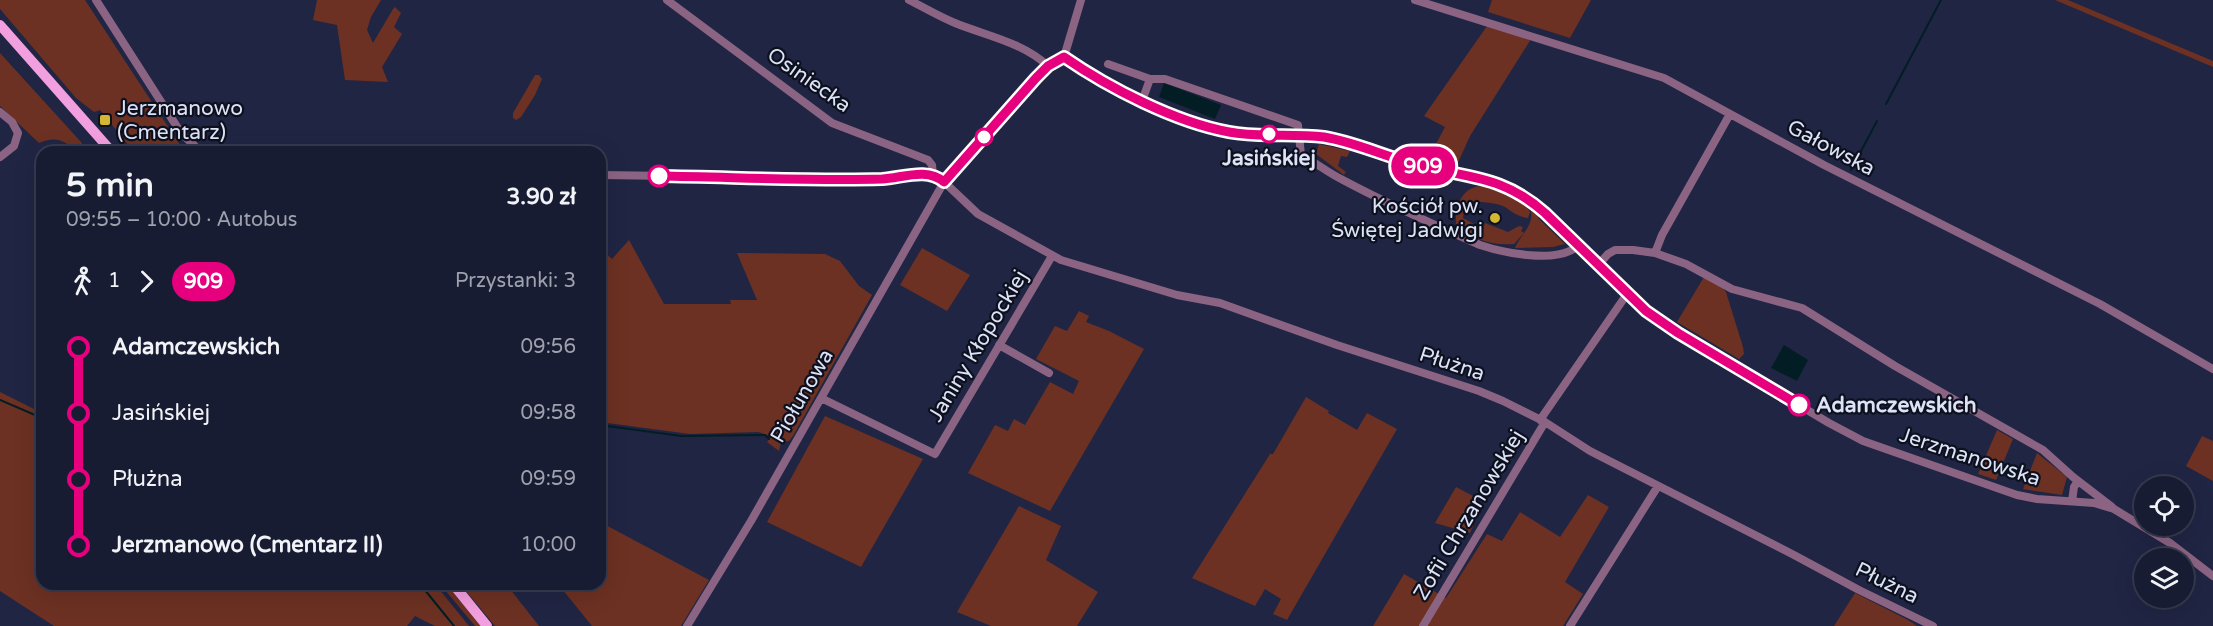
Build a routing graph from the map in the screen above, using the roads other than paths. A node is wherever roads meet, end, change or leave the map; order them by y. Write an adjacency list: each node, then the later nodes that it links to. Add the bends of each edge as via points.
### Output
1 (96, 0): 16 (street, via 182,133)
2 (667, 0): 19 (street, Osiniecka, via 832,123 928,160)
3 (909, 0): 9 (street, via 1035,54)
4 (1081, 0): 7 (street)
5 (1415, 0): 13 (street, Gałowska, via 1664,78)
6 (0, 25): 15 (main road)
7 (1064, 57): 9 (street); 11 (street, Jerzmanowska)
8 (1107, 64): 10 (street)
9 (1048, 66): 20 (street)
10 (1150, 79): 11 (street); 14 (street, via 1165,80 1298,125)
11 (1142, 101): 14 (street, Jerzmanowska, via 1231,133)
12 (0, 112): 17 (street, via 18,133 15,146)
13 (1730, 114): 22 (street); 27 (street, Gałowska, via 2100,304)
14 (1298, 135): 21 (street, Jerzmanowska, via 1337,140 1413,164 1498,183 1532,202); 21 (street, via 1301,155 1337,177 1414,217 1480,245 1534,255 1568,252)
15 (107, 146)
16 (195, 146)
17 (0, 157)
18 (606, 175): 19 (street, via 881,179)
19 (933, 175): 20 (street)
20 (944, 182): 23 (street, Płużna, via 978,214); 29 (street, Piołunowa)
21 (1578, 246): 24 (street, Jerzmanowska)
22 (1655, 253): 24 (street, via 1615,250); 31 (street, via 1686,264 1732,289 1802,308 2043,450)
23 (1052, 256): 26 (street, Janiny Kłopockiej); 30 (street, Płużna, via 1177,295 1220,303 1479,391)
24 (1598, 265): 25 (street, Jerzmanowska)
25 (1627, 294): 30 (street, Zofii Chrzanowskiej); 33 (street, Jerzmanowska, via 1678,333 1863,441 2018,495)
26 (999, 345): 28 (street); 29 (street, Janiny Kłopockiej, via 935,454)
27 (2213, 369)
28 (1049, 373)
29 (821, 398): 38 (street, Piołunowa)
30 (1543, 421): 32 (street, Płużna); 39 (street, Zofii Chrzanowskiej)
31 (2075, 479): 33 (street); 34 (street)
32 (1658, 486): 40 (street); 41 (street, Płużna)
33 (2072, 501): 34 (street, Jerzmanowska)
34 (2114, 509): 35 (street, Jerzmanowska, via 2170,543)
35 (2213, 576)
36 (458, 590): 37 (main road)
37 (487, 626)
38 (687, 626)
39 (1423, 626)
40 (1570, 626)
41 (1933, 626)

